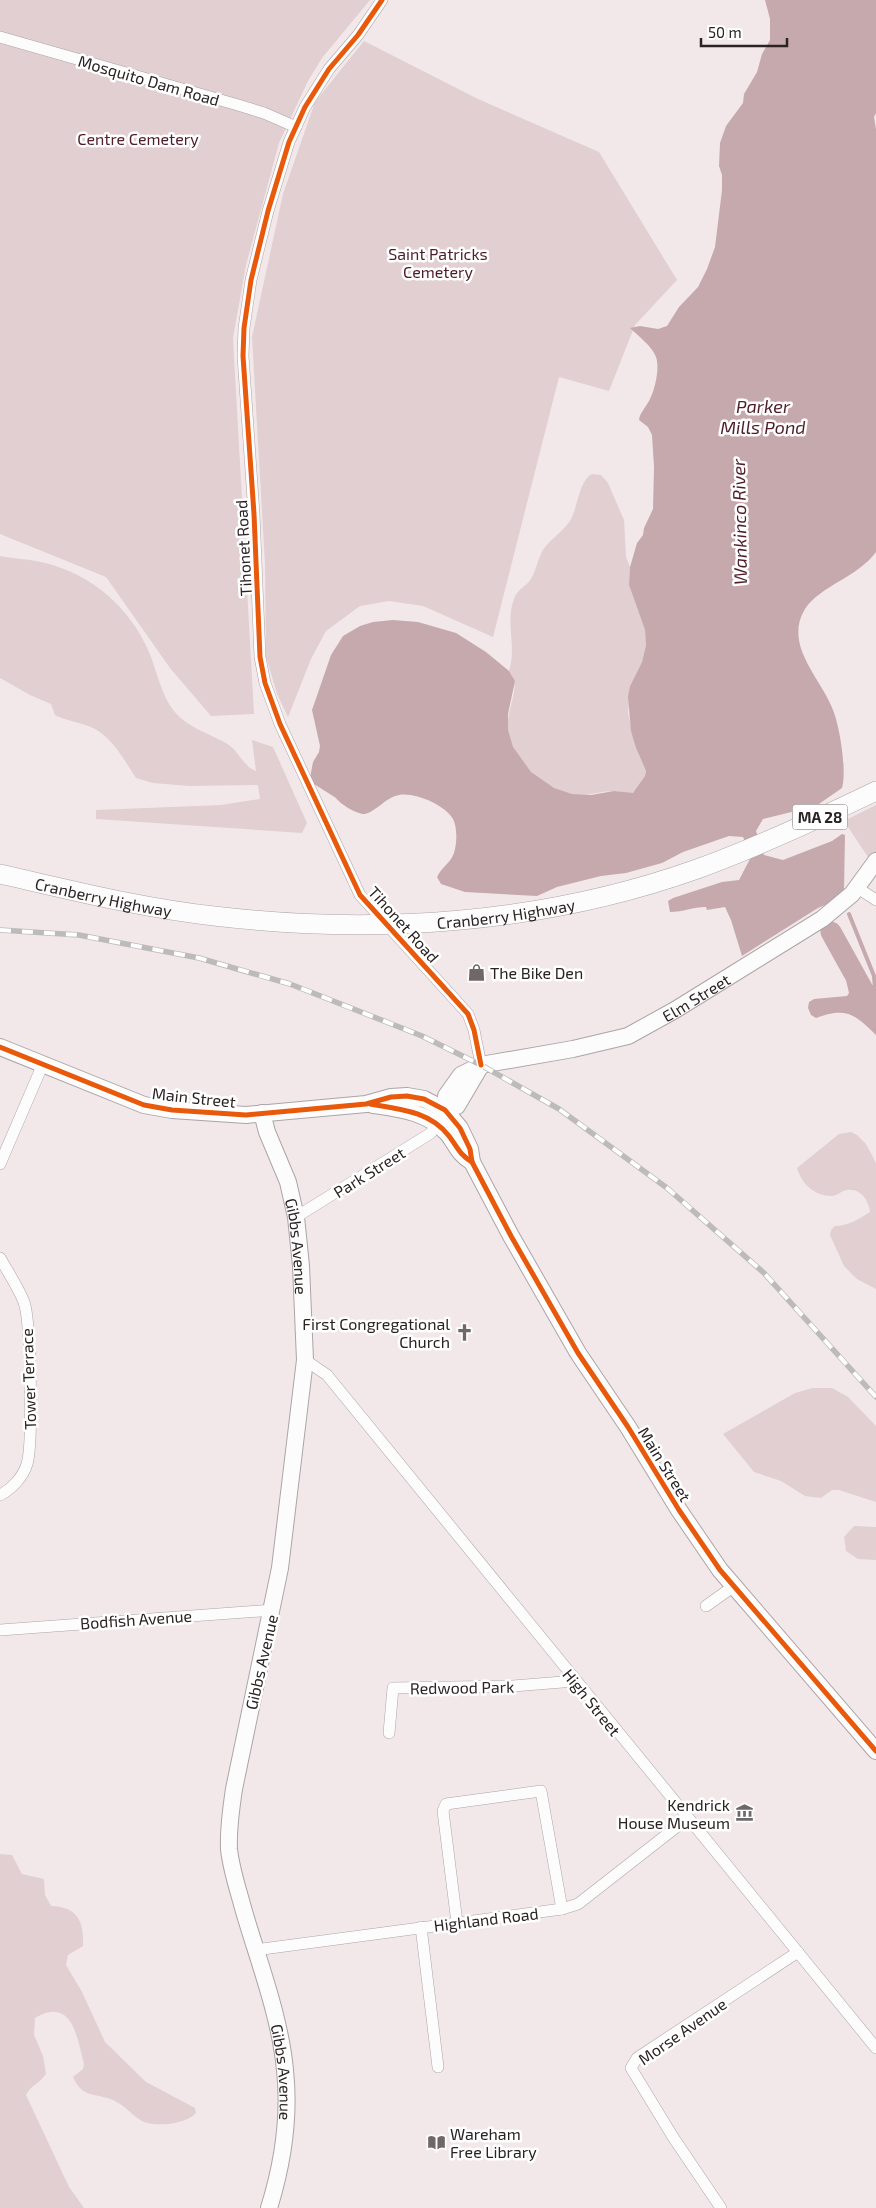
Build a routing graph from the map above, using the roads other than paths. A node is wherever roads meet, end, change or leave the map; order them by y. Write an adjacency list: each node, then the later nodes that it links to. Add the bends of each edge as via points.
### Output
1 (382, 0): 3 (street, Tihonet Road, via 358,36 329,70 304,107)
2 (0, 37): 3 (street, Mosquito Dam Road, via 247,108)
3 (296, 127): 9 (street, Tihonet Road, via 268,211 250,280 244,328 260,657 265,683 280,724 360,895)
4 (876, 792): 9 (main road, Cranberry Highway / MA 28, via 696,869 609,895 500,916)
5 (876, 861): 7 (main road, Elm Street)
6 (0, 874): 9 (main road, Cranberry Highway / MA 28, via 125,902 212,916 298,923)
7 (856, 887): 8 (street); 12 (main road, Elm Street, via 822,919 628,1036)
8 (876, 900)
9 (386, 924): 12 (street, Tihonet Road, via 468,1014)
10 (0, 1047): 11 (main road, Main Street)
11 (42, 1064): 13 (main road, Main Street, via 144,1104 205,1114); 15 (street)
12 (481, 1065): 14 (main road, Elm Street, via 461,1075 446,1096)
13 (262, 1113): 14 (main road, Main Street, via 366,1104 424,1116); 16 (main road, Gibbs Avenue, via 288,1182)
14 (443, 1113): 16 (street, Park Street, via 432,1133); 20 (main road, Main Street, via 449,1136 461,1155 472,1162 578,1352 679,1510)
15 (0, 1164)
16 (296, 1217): 18 (main road, Gibbs Avenue)
17 (0, 1258): 19 (street, Tower Terrace, via 24,1304 31,1422 26,1466 17,1482)
18 (305, 1360): 22 (main road, Gibbs Avenue, via 288,1514); 24 (street, High Street, via 327,1375)
19 (0, 1496)
20 (734, 1586): 21 (street); 26 (main road, Main Street)
21 (706, 1606)
22 (273, 1610): 23 (street, Bodfish Avenue); 31 (main road, Gibbs Avenue, via 229,1823 234,1877)
23 (0, 1630)
24 (575, 1681): 25 (street, Redwood Park, via 512,1686 394,1688); 27 (street, High Street)
25 (389, 1733)
26 (876, 1751)
27 (688, 1818): 28 (street, Highland Road, via 578,1904); 32 (street, High Street)
28 (562, 1909): 29 (street, Highland Road); 29 (street, via 541,1791 446,1804 443,1810)
29 (457, 1923): 30 (street, Highland Road)
30 (421, 1928): 31 (street, Highland Road); 34 (street)
31 (255, 1950): 35 (main road, Gibbs Avenue, via 276,2021 285,2068 286,2132)
32 (798, 1952): 33 (street, High Street); 36 (street, Morse Avenue, via 637,2058 631,2068)
33 (876, 2048)
34 (438, 2067)
35 (270, 2208)
36 (721, 2208)

